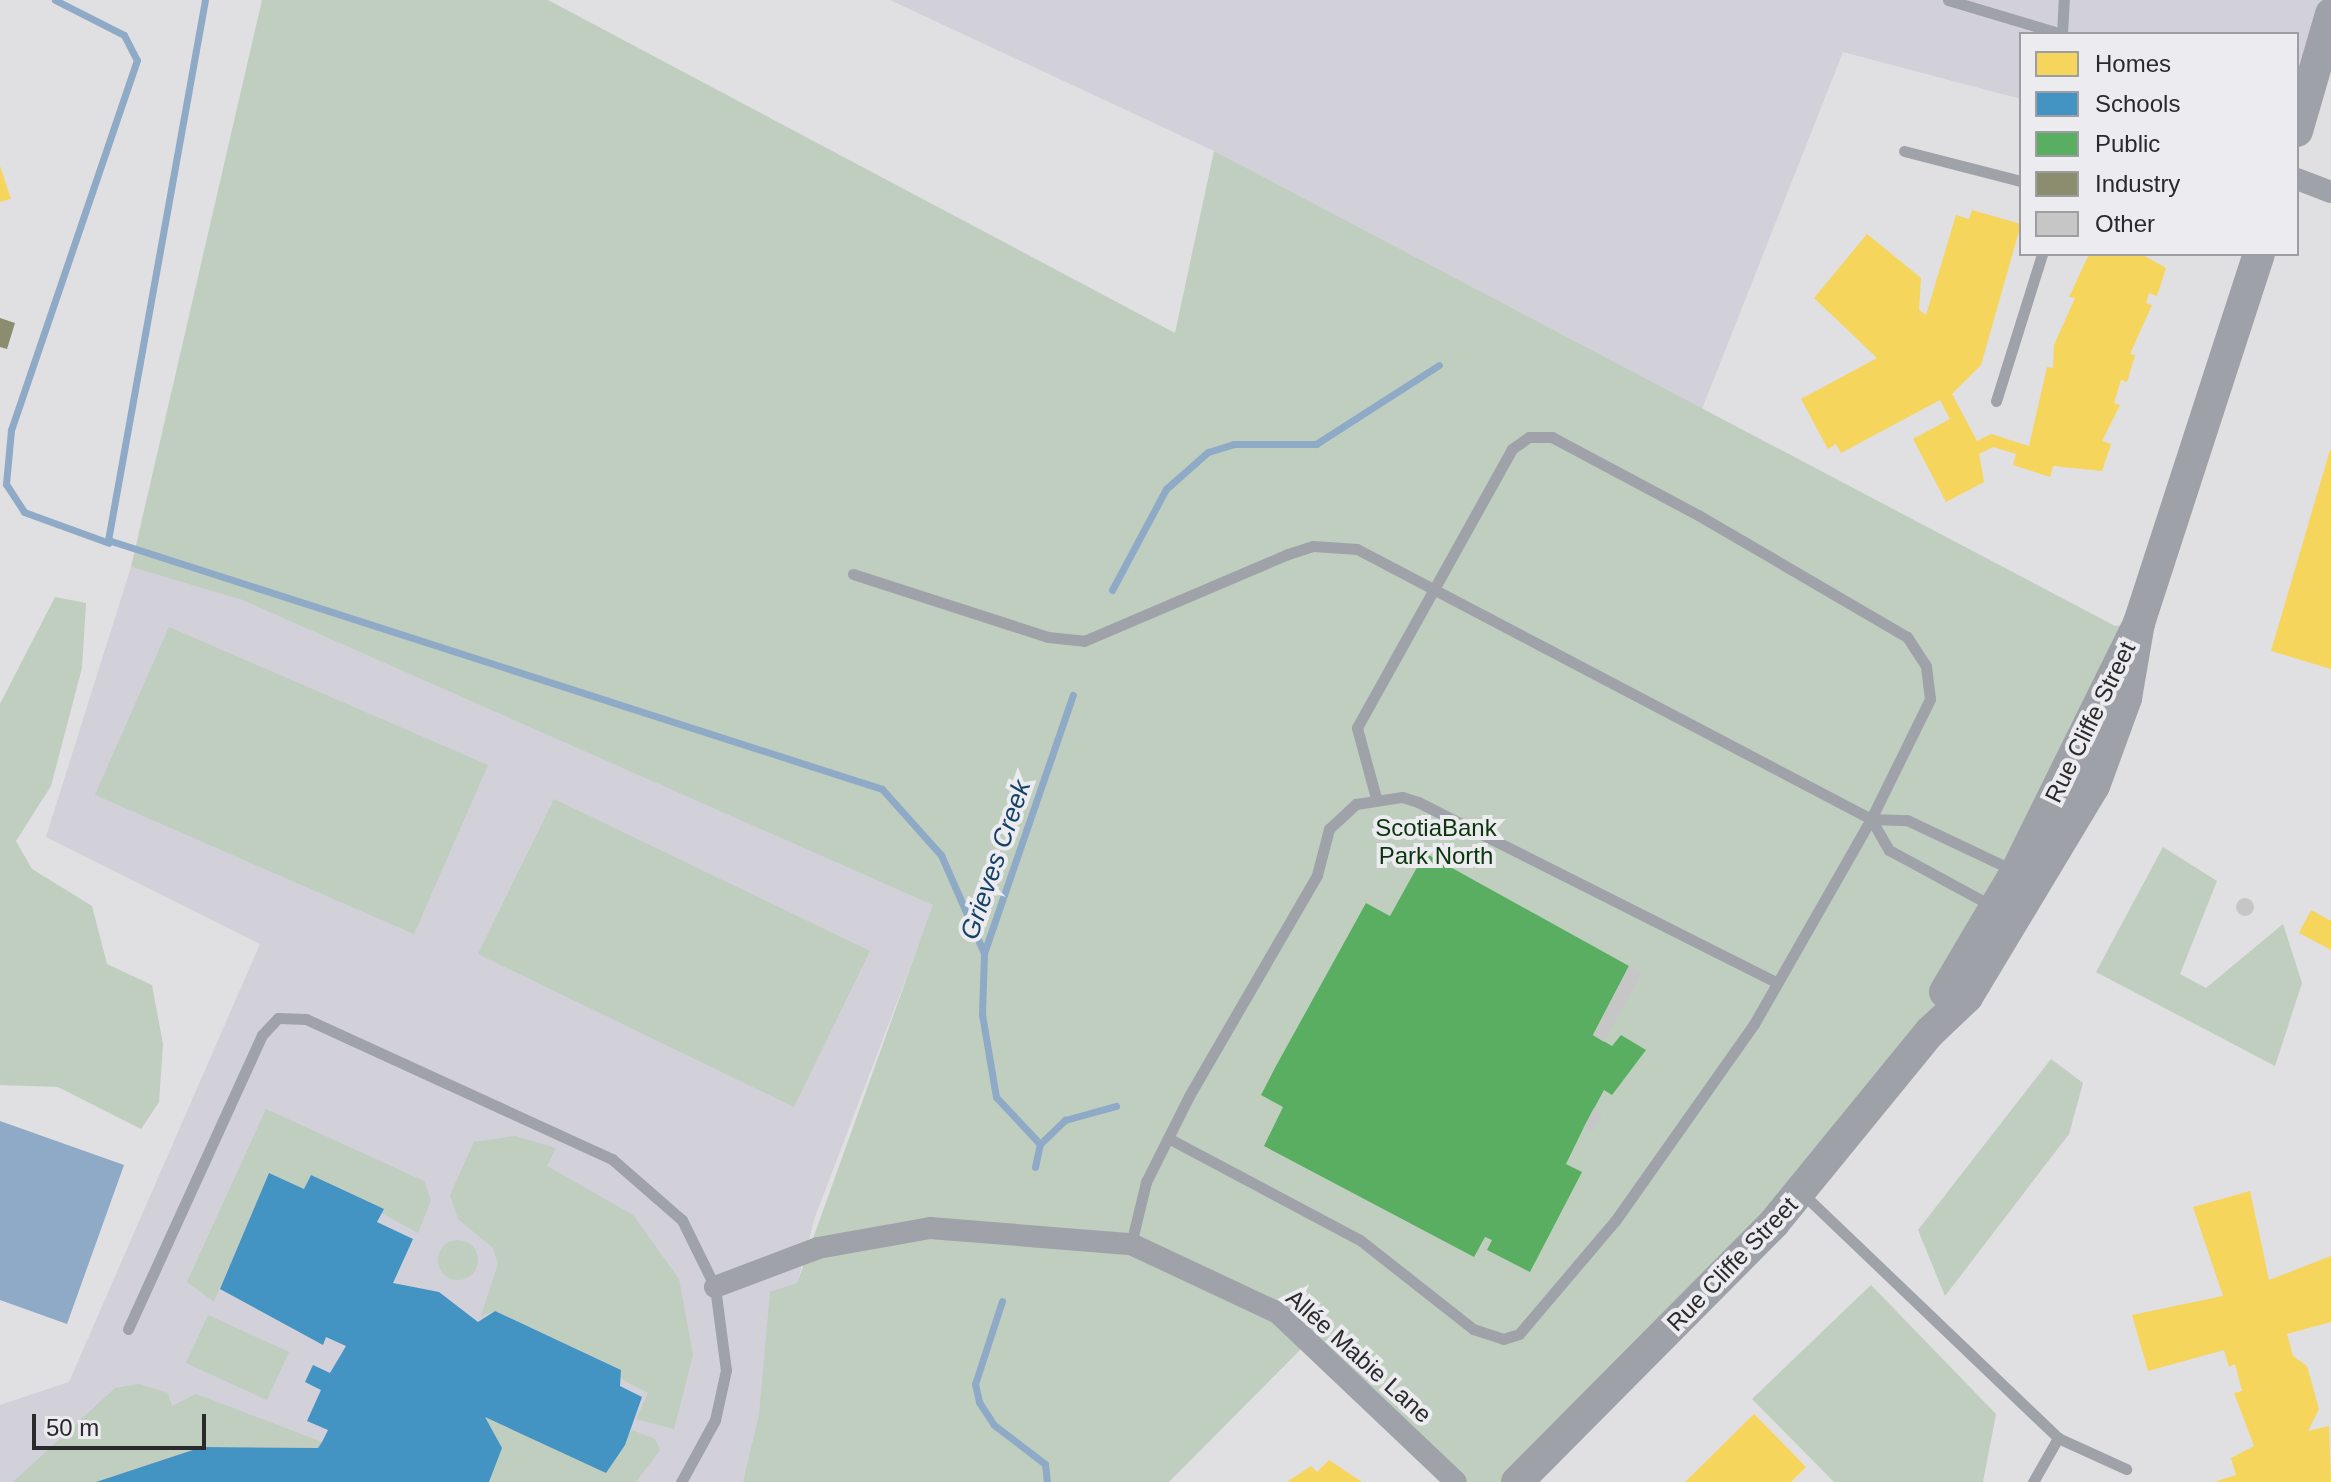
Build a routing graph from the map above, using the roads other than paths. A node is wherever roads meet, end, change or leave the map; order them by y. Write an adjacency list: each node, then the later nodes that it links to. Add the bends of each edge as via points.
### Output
1 (1948, 0): 4 (lane)
2 (2064, 0): 5 (lane)
3 (2331, 14): 6 (main road)
4 (2055, 32)
5 (2062, 32)
6 (2299, 124)
7 (1904, 151): 8 (lane)
8 (2019, 180)
9 (2299, 180): 10 (street)
10 (2331, 192)
11 (2041, 256): 13 (lane)
12 (2258, 256): 16 (main road, Rue Cliffe Street)
13 (1996, 401)
14 (853, 574): 15 (lane, via 1075,641 1115,633 1313,546 1372,554)
15 (1433, 586): 17 (lane, via 1357,728); 18 (lane); 18 (lane, via 1512,449 1529,437 1552,437 1582,452 1907,637 1919,652 1930,699)
16 (2139, 623): 19 (main road, Rue Cliffe Street); 19 (main road, Rue Cliffe Street, via 2126,698 2094,786)
17 (1376, 798): 21 (lane, via 1418,802); 22 (lane, via 1342,812 1329,829 1317,875)
18 (1871, 819): 19 (lane, via 1907,820); 20 (lane, via 1889,850); 21 (lane)
19 (2016, 872): 20 (main road, Rue Cliffe Street)
20 (2007, 914): 23 (main road, Rue Cliffe Street, via 1967,997 1930,1032)
21 (1774, 981): 22 (lane, via 1754,1024 1615,1221 1533,1324 1503,1339 1473,1329 1360,1240)
22 (1168, 1138): 24 (lane, via 1135,1212)
23 (1802, 1192): 27 (lane); 31 (main road, Rue Cliffe Street)
24 (1131, 1244): 25 (street, via 930,1228 818,1248); 30 (street, Allée Mabie Lane, via 1278,1313)
25 (715, 1287): 26 (lane, via 682,1220 612,1159 291,1016 262,1035); 29 (lane, via 726,1370 715,1420)
26 (128, 1329)
27 (2058, 1438): 28 (lane); 32 (lane)
28 (2126, 1469)
29 (681, 1482)
30 (1456, 1482)
31 (1517, 1482)
32 (2033, 1482)

